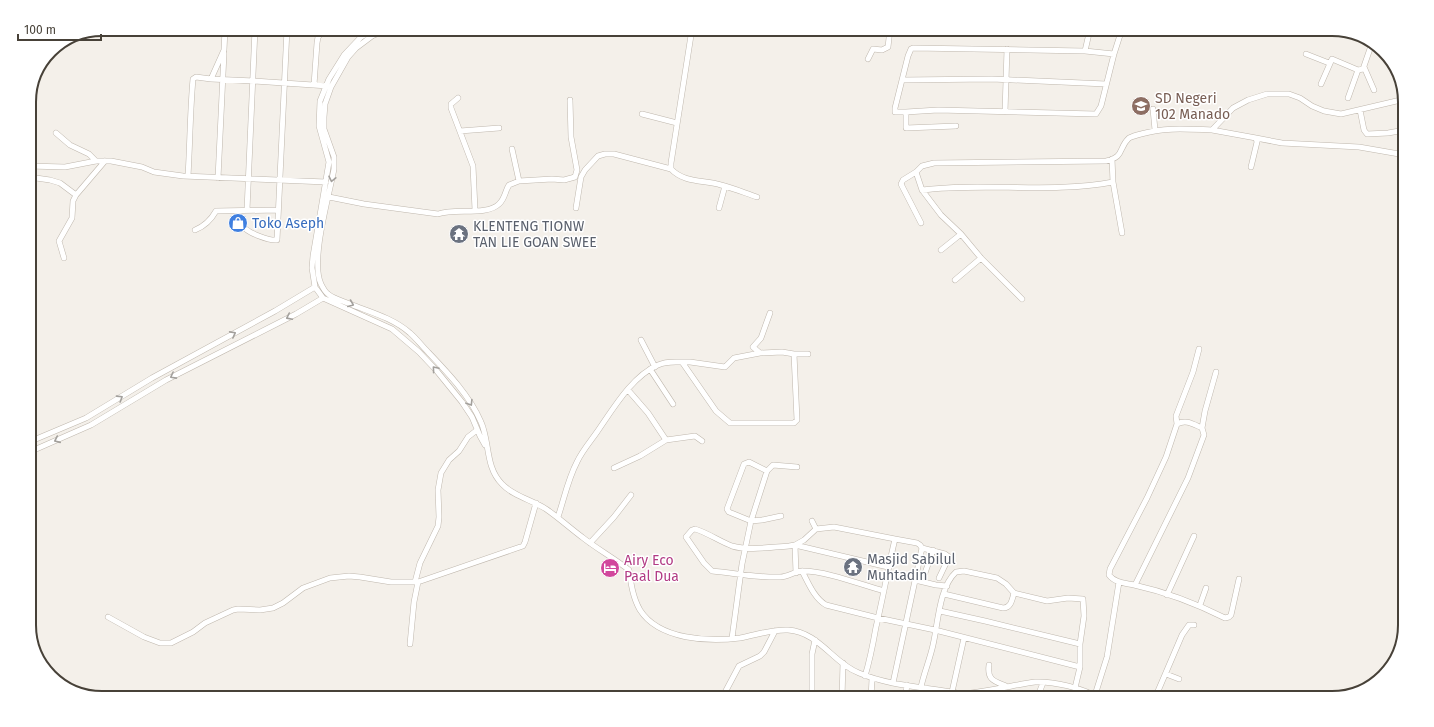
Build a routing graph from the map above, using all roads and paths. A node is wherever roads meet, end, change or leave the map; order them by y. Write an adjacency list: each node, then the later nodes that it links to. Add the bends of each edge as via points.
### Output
1 (225, 36): 13 (street)
2 (255, 36): 25 (street)
3 (287, 36): 26 (street)
4 (320, 36): 29 (street)
5 (364, 36): 30 (street, via 344,55)
6 (372, 36): 30 (street, via 348,57)
7 (691, 36): 41 (street)
8 (889, 36): 17 (street, via 888,47 882,50 873,49)
9 (1088, 36): 14 (street)
10 (1120, 36): 15 (street)
11 (1370, 48): 19 (street)
12 (1007, 49): 14 (street); 23 (street, via 913,48 908,56); 24 (street)
13 (224, 50): 21 (street); 22 (street)
14 (1085, 50): 15 (street)
15 (1114, 54): 27 (street)
16 (1306, 54): 18 (street)
17 (868, 59)
18 (1329, 63): 20 (street, via 1333,59); 28 (street)
19 (1364, 67): 20 (street); 31 (street)
20 (1358, 70): 33 (street)
21 (211, 79): 22 (street); 59 (street, via 196,77 193,80)
22 (223, 80): 25 (street); 61 (street)
23 (902, 80): 24 (street); 38 (street, via 895,112)
24 (1007, 80): 27 (street); 39 (street)
25 (254, 81): 26 (street); 62 (street)
26 (284, 83): 29 (street); 63 (street)
27 (1106, 84): 39 (street, via 1101,106 1096,114)
28 (1321, 84)
29 (314, 85): 30 (street)
30 (328, 86): 64 (street, via 320,101 318,118 329,159); 70 (street, one-way to 70, via 324,128 334,157)
31 (1374, 90)
32 (458, 98): 46 (street, via 451,104 451,108)
33 (1348, 98)
34 (570, 100): 65 (street, via 571,137 577,170 575,177 564,180)
35 (1398, 101): 37 (street)
36 (1153, 109): 44 (street)
37 (1360, 110): 45 (street, via 1341,114 1329,112 1289,94 1267,94 1233,108); 47 (street, via 1367,134)
38 (906, 112): 39 (street); 42 (street, via 906,128)
39 (1005, 112)
40 (642, 114): 41 (street)
41 (677, 123): 57 (street)
42 (956, 126)
43 (499, 128): 46 (street)
44 (1155, 130): 45 (street); 52 (street, via 1128,139 1119,155)
45 (1212, 130): 49 (street)
46 (460, 131): 76 (street, via 473,166)
47 (1398, 132)
48 (56, 133): 53 (street)
49 (1256, 138): 51 (street, via 1282,143 1359,147); 56 (street)
50 (512, 149): 65 (street)
51 (1398, 154)
52 (1112, 160): 58 (street, via 934,163 922,166); 66 (street)
53 (96, 161): 54 (street); 55 (street, via 65,167)
54 (105, 161): 59 (street, via 142,167 154,172); 69 (street)
55 (36, 166)
56 (1251, 167)
57 (671, 169): 67 (street, via 686,179); 72 (street, via 614,154 598,156 581,177)
58 (916, 172): 68 (street); 78 (street, via 901,184)
59 (188, 176): 61 (street)
60 (36, 178): 69 (street, via 60,183)
61 (218, 178): 62 (street)
62 (248, 179): 63 (street); 74 (street)
63 (280, 180): 64 (street); 75 (street)
64 (326, 182): 86 (street, via 312,256)
65 (519, 182): 76 (street, via 509,185 498,205)
66 (1113, 182): 68 (street, via 1070,188 984,186); 80 (street)
67 (725, 186): 71 (street); 73 (street)
68 (922, 190): 81 (street, via 941,215)
69 (76, 195): 83 (street, via 72,218 59,241)
70 (329, 196): 76 (street, via 364,204 438,214); 98 (street, one-way to 98, via 317,267 323,289 332,297 384,317 410,333)
71 (757, 197)
72 (576, 208)
73 (719, 208)
74 (247, 210): 75 (street); 79 (street, via 216,211 204,226)
75 (278, 210): 77 (street, via 276,240 246,230)
76 (475, 210)
77 (241, 217)
78 (921, 223)
79 (195, 230)
80 (1122, 233)
81 (961, 234): 82 (street); 84 (street)
82 (941, 250)
83 (64, 258)
84 (981, 258): 85 (street); 88 (street)
85 (955, 280)
86 (315, 287): 87 (street); 102 (street, one-way to 86)
87 (323, 298): 99 (street, one-way to 87, via 419,352 392,328); 104 (street, one-way to 104, via 166,380)
88 (1022, 299)
89 (770, 313): 92 (street, via 761,338 753,347)
90 (641, 340): 96 (street)
91 (1199, 349): 103 (street, via 1176,416)
92 (760, 353): 93 (street); 95 (street, via 732,359 724,367)
93 (794, 354): 94 (street); 95 (street, via 797,420 794,423 730,423 716,411)
94 (808, 354)
95 (682, 362): 96 (street, via 667,362)
96 (653, 368): 100 (street); 101 (street)
97 (1216, 372): 105 (street)
98 (456, 383): 99 (street); 110 (street, one-way to 110, via 479,417)
99 (450, 388): 106 (street, via 472,417)
100 (628, 390): 108 (street, via 648,413); 118 (street, via 581,453)
101 (673, 404)
102 (86, 418): 104 (street); 107 (street)
103 (1177, 424): 105 (street, via 1187,421); 138 (street, via 1147,498 1110,569 1109,575)
104 (91, 425): 111 (street, one-way to 111)
105 (1202, 428): 139 (street, via 1204,435 1188,478)
106 (477, 430): 110 (street); 137 (street, via 468,437 441,472 438,526 420,563)
107 (36, 439)
108 (666, 440): 109 (street, via 695,436); 113 (street)
109 (702, 441)
110 (487, 448): 116 (street, via 488,459 501,484)
111 (36, 449)
112 (797, 467): 114 (street, via 773,465)
113 (614, 468)
114 (767, 471): 120 (street); 120 (street, via 749,462 744,464 726,507 729,512)
115 (631, 494): 124 (street)
116 (536, 503): 118 (street); 137 (street, via 523,546)
117 (781, 516): 120 (street)
118 (558, 517): 124 (street)
119 (812, 520): 121 (street)
120 (751, 521): 126 (street)
121 (816, 529): 123 (street, via 843,528); 125 (street)
122 (1194, 536): 145 (street)
123 (895, 539): 127 (street, via 917,543); 129 (street)
124 (590, 543): 154 (street, via 629,570 634,598 650,622 681,635 711,639)
125 (795, 545): 126 (street); 129 (street); 131 (street)
126 (745, 548): 133 (street); 133 (street, via 732,546 695,529 686,537 709,570)
127 (922, 548): 128 (street); 136 (street)
128 (933, 550): 132 (street); 134 (street, via 949,557)
129 (888, 567): 142 (street)
130 (802, 571): 131 (street); 142 (street, via 831,576); 149 (street, via 821,602)
131 (796, 573): 133 (street, via 779,578)
132 (925, 573)
133 (740, 576): 154 (street)
134 (939, 578)
135 (1239, 579): 146 (street, via 1229,617 1225,618)
136 (915, 580): 140 (street); 150 (street)
137 (416, 582): 148 (street, via 391,582 360,577 330,578 303,588 273,608 233,610 171,643 160,643 144,637); 157 (street)
138 (1119, 582): 139 (street); 183 (street, via 1107,657)
139 (1135, 585): 145 (street)
140 (947, 586): 143 (street, via 953,574 964,571 997,578); 144 (street)
141 (1206, 588): 146 (street)
142 (884, 591): 149 (street)
143 (1014, 593): 144 (street, via 1007,608); 158 (street, via 1047,601 1083,599 1084,616)
144 (944, 594): 147 (street)
145 (1167, 595): 146 (street)
146 (1200, 605)
147 (940, 611): 152 (street); 158 (street)
148 (108, 616)
149 (878, 618): 150 (street); 163 (street)
150 (906, 624): 152 (street); 166 (street)
151 (1194, 625): 162 (street, via 1189,625 1182,635)
152 (935, 630): 155 (street); 170 (street)
153 (775, 631): 154 (street); 156 (street, via 788,630 805,634); 173 (street, via 760,656 739,666)
154 (732, 638)
155 (964, 638): 161 (street); 179 (street)
156 (815, 640): 159 (street); 174 (street, via 812,654)
157 (410, 644)
158 (1080, 644): 161 (street)
159 (843, 663): 163 (street); 175 (street)
160 (989, 665): 169 (street, via 990,678)
161 (1080, 667): 171 (street)
162 (1166, 674): 165 (street); 184 (street)
163 (865, 676): 164 (street)
164 (872, 679): 166 (street); 176 (street)
165 (1179, 679)
166 (892, 683): 168 (street)
167 (1042, 683): 169 (street); 171 (street); 181 (street)
168 (907, 685): 170 (street); 177 (street)
169 (1007, 686): 180 (street)
170 (921, 687): 172 (street)
171 (1077, 689): 182 (street)
172 (937, 690): 178 (street)
173 (726, 691)
174 (812, 691)
175 (842, 691)
176 (872, 691)
177 (907, 691)
178 (944, 691)
179 (952, 691)
180 (986, 691)
181 (1039, 691)
182 (1082, 691)
183 (1098, 691)
184 (1158, 691)

